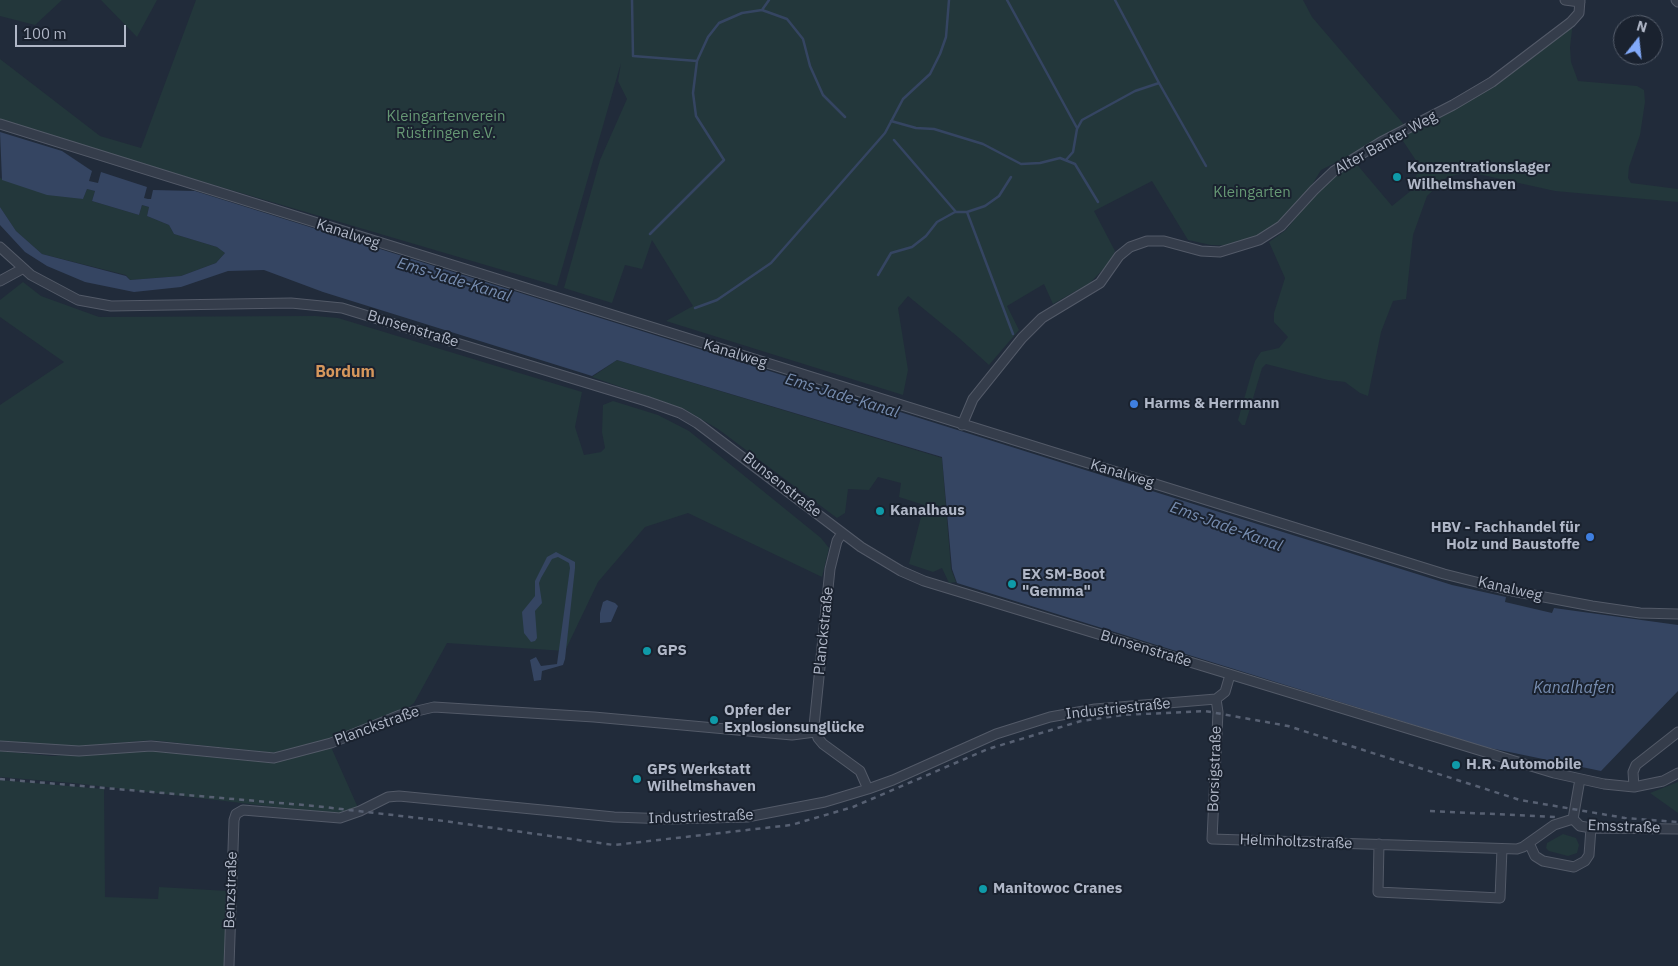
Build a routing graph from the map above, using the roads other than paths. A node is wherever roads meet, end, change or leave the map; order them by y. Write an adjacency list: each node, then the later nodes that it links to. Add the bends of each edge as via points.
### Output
1 (1565, 0): 2 (street)
2 (1580, 1): 7 (street, Alter Banter Weg, via 1571,22 1492,82 1334,171 1281,226 1259,240 1214,252 1164,241 1147,241 1130,247 1100,283 1044,317 1022,338 973,399)
3 (0, 124): 7 (street, Kanalweg)
4 (0, 247): 5 (street, Bunsenstraße)
5 (22, 269): 6 (street); 8 (street, Bunsenstraße, via 65,295 111,306 291,303 342,308 646,401 680,413 711,432)
6 (0, 281)
7 (962, 424): 9 (street, Kanalweg, via 1444,574 1592,606 1647,614)
8 (842, 533): 10 (street, Bunsenstraße, via 912,576); 12 (street, Planckstraße, via 837,540 830,569)
9 (1678, 614)
10 (1230, 675): 11 (street, via 1225,692); 16 (street, Bunsenstraße)
11 (1216, 699): 18 (street, Industriestraße, via 1095,709 1050,718 996,734); 23 (street, Borsigstraße)
12 (815, 732): 14 (street, Planckstraße, via 792,735 594,717 434,707 400,715 330,743 274,758 151,746 79,751); 18 (street, via 823,744 860,771)
13 (1678, 732): 17 (street, via 1636,765)
14 (0, 746)
15 (1678, 773): 17 (street, Bunsenstraße, via 1663,781)
16 (1580, 780): 17 (street, Bunsenstraße); 20 (street)
17 (1634, 787)
18 (868, 789): 19 (street, Industriestraße, via 825,802 747,817 614,817 399,796 340,818 243,810)
19 (236, 814): 27 (street, Benzstraße)
20 (1573, 820): 21 (street, Emsstraße); 25 (street, via 1554,825)
21 (1591, 828): 22 (street, Emsstraße); 25 (street, via 1589,855 1574,867 1543,861 1535,856)
22 (1678, 829)
23 (1212, 839): 24 (street, Helmholtzstraße)
24 (1379, 844): 26 (street, Helmholtzstraße); 26 (street, via 1378,892 1500,898)
25 (1529, 844): 26 (street, Helmholtzstraße, via 1517,849)
26 (1502, 849)
27 (229, 966)

